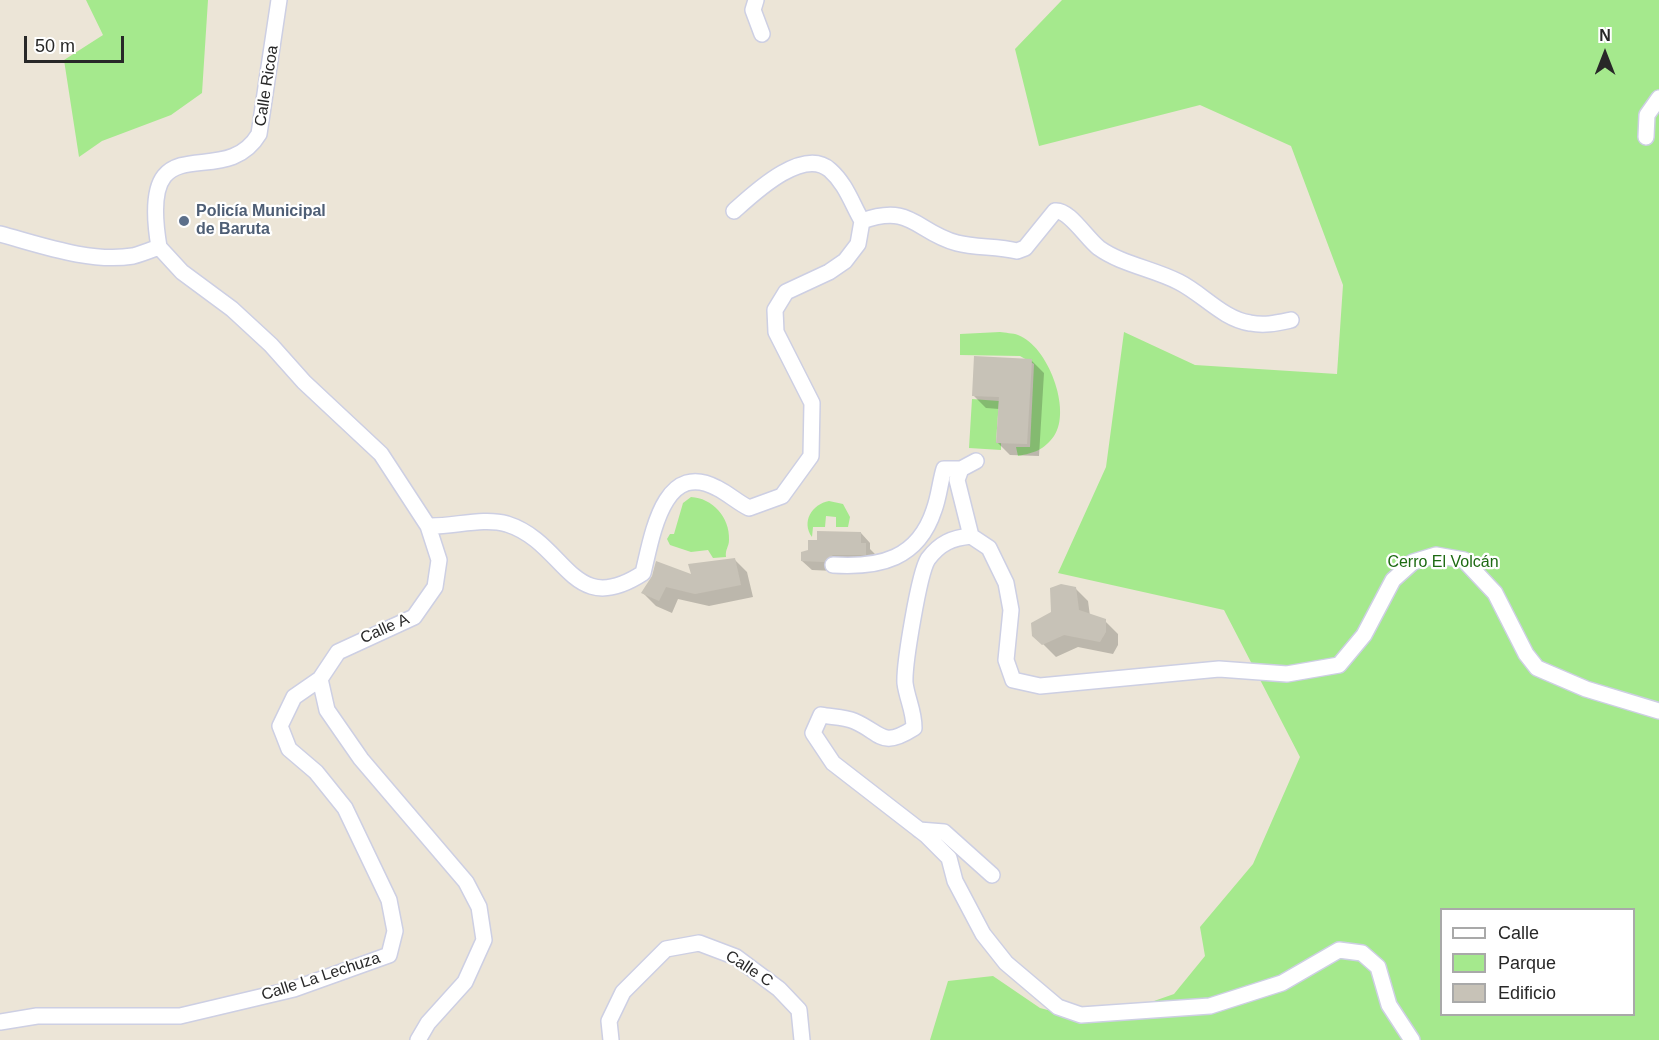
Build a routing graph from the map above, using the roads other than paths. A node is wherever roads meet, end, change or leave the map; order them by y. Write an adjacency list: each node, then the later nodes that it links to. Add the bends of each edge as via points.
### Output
1 (279, 0): 9 (street, Calle Ricoa, via 259,134 254,144 233,156 173,170 160,179 154,211)
2 (756, 0): 3 (street, via 753,10)
3 (762, 34)
4 (1659, 98): 5 (street, via 1647,115)
5 (1646, 137)
6 (734, 211): 7 (street, via 761,186 788,169 810,164 828,168 849,194)
7 (862, 221): 10 (street, via 883,214 910,218 957,243 1017,251 1024,248 1055,211 1061,210 1100,249 1180,282 1235,319 1272,324); 13 (street, via 858,244 845,261 786,292 775,310 777,332 812,403 811,456 782,496 749,507 716,487 691,481 674,489 660,512 643,573 623,586 605,590 573,577 526,531 503,523)
8 (0, 234): 9 (street, via 105,257 133,256)
9 (159, 247): 13 (street, Calle A, via 182,272 232,309 271,345 304,382 381,454)
10 (1291, 320)
11 (976, 461): 12 (street)
12 (961, 469): 14 (street, via 957,480); 15 (street, via 944,469 930,522 901,556 882,563)
13 (428, 526): 16 (street, Calle A, via 438,560 435,587 414,617 338,652)
14 (971, 536): 17 (street, via 989,548 1006,583 1011,610 1006,660 1013,680 1040,686 1219,669 1287,674 1339,664 1364,635 1393,580 1413,562 1436,555 1464,560 1495,592 1526,654 1538,668 1586,689); 18 (street, via 950,538 927,561 909,636 905,684 914,711 914,728 897,739 879,737 853,720 821,715 813,733 833,763)
15 (833, 565)
16 (320, 679): 20 (street, Calle La Lechuza, via 294,697 280,726 289,749 316,772 345,808 389,900 395,931 389,954 294,989 180,1016 37,1017); 21 (street, via 327,710 349,743 466,882 479,907 484,940 465,982)
17 (1659, 711)
18 (919, 830): 19 (street, via 944,832); 24 (street, via 950,858 956,881 983,934 1006,963 1058,1007 1081,1015 1210,1006 1282,983 1339,950 1362,953 1378,967 1389,1005)
19 (992, 875)
20 (0, 1022)
21 (418, 1040)
22 (611, 1040): 23 (street, Calle C, via 609,1021 623,992 666,949 699,943 736,957 779,989 799,1010)
23 (802, 1040)
24 (1412, 1040)

